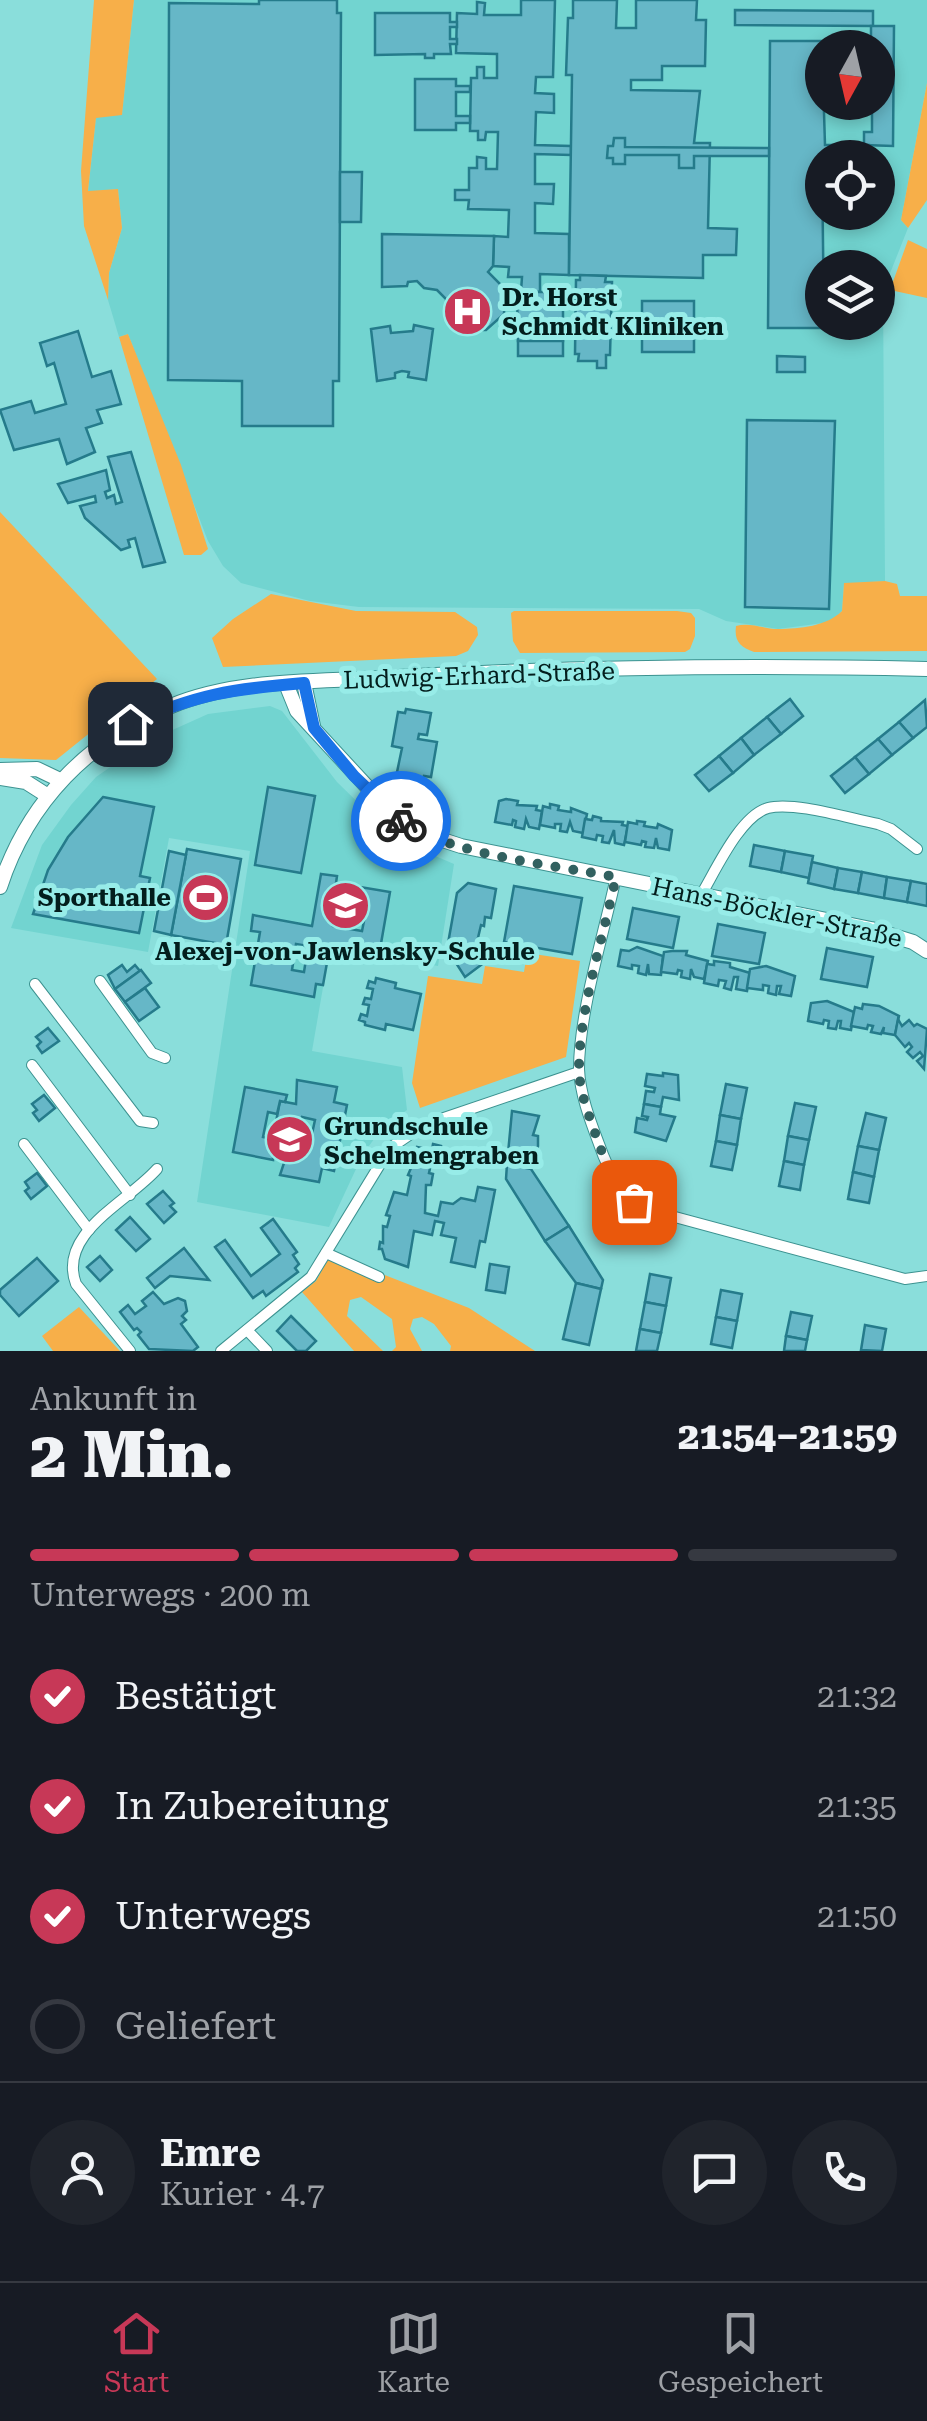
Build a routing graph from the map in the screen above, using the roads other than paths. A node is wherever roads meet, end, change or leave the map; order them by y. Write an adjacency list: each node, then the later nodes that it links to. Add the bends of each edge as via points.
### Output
1 (927, 668): 2 (main road, Ludwig-Erhard-Straße, via 516,671)
2 (304, 683): 3 (main road, Ludwig-Erhard-Straße); 4 (main road, Hans-Böckler-Straße)
3 (286, 684): 4 (main road, Hans-Böckler-Straße, via 294,706); 7 (main road, Ludwig-Erhard-Straße, via 218,691 173,705 109,738)
4 (314, 728): 10 (main road, Hans-Böckler-Straße, via 381,804 418,832)
5 (0, 770): 7 (main road, via 38,770)
6 (0, 778): 8 (main road, via 26,782)
7 (60, 780): 8 (main road, Ludwig-Erhard-Straße)
8 (48, 796): 11 (main road, Ludwig-Erhard-Straße)
9 (917, 848): 12 (street, via 878,824 766,808 735,837)
10 (616, 877): 12 (main road, Hans-Böckler-Straße); 18 (street)
11 (0, 887)
12 (702, 895): 13 (main road, Hans-Böckler-Straße, via 882,932)
13 (927, 950)
14 (100, 981): 16 (street, via 152,1053)
15 (34, 984): 19 (street, via 140,1120)
16 (164, 1058)
17 (32, 1065): 22 (street)
18 (579, 1072): 24 (street, via 404,1138 378,1162); 25 (street, via 602,1152 634,1202 905,1279)
19 (153, 1124)
20 (24, 1144): 23 (street)
21 (157, 1169): 22 (street)
22 (130, 1195): 23 (street)
23 (89, 1230): 28 (street, via 71,1256 71,1272)
24 (326, 1253): 26 (street); 27 (street, via 311,1277)
25 (927, 1276)
26 (379, 1277)
27 (247, 1330): 29 (street); 30 (street)
28 (130, 1351)
29 (221, 1351)
30 (267, 1351)

